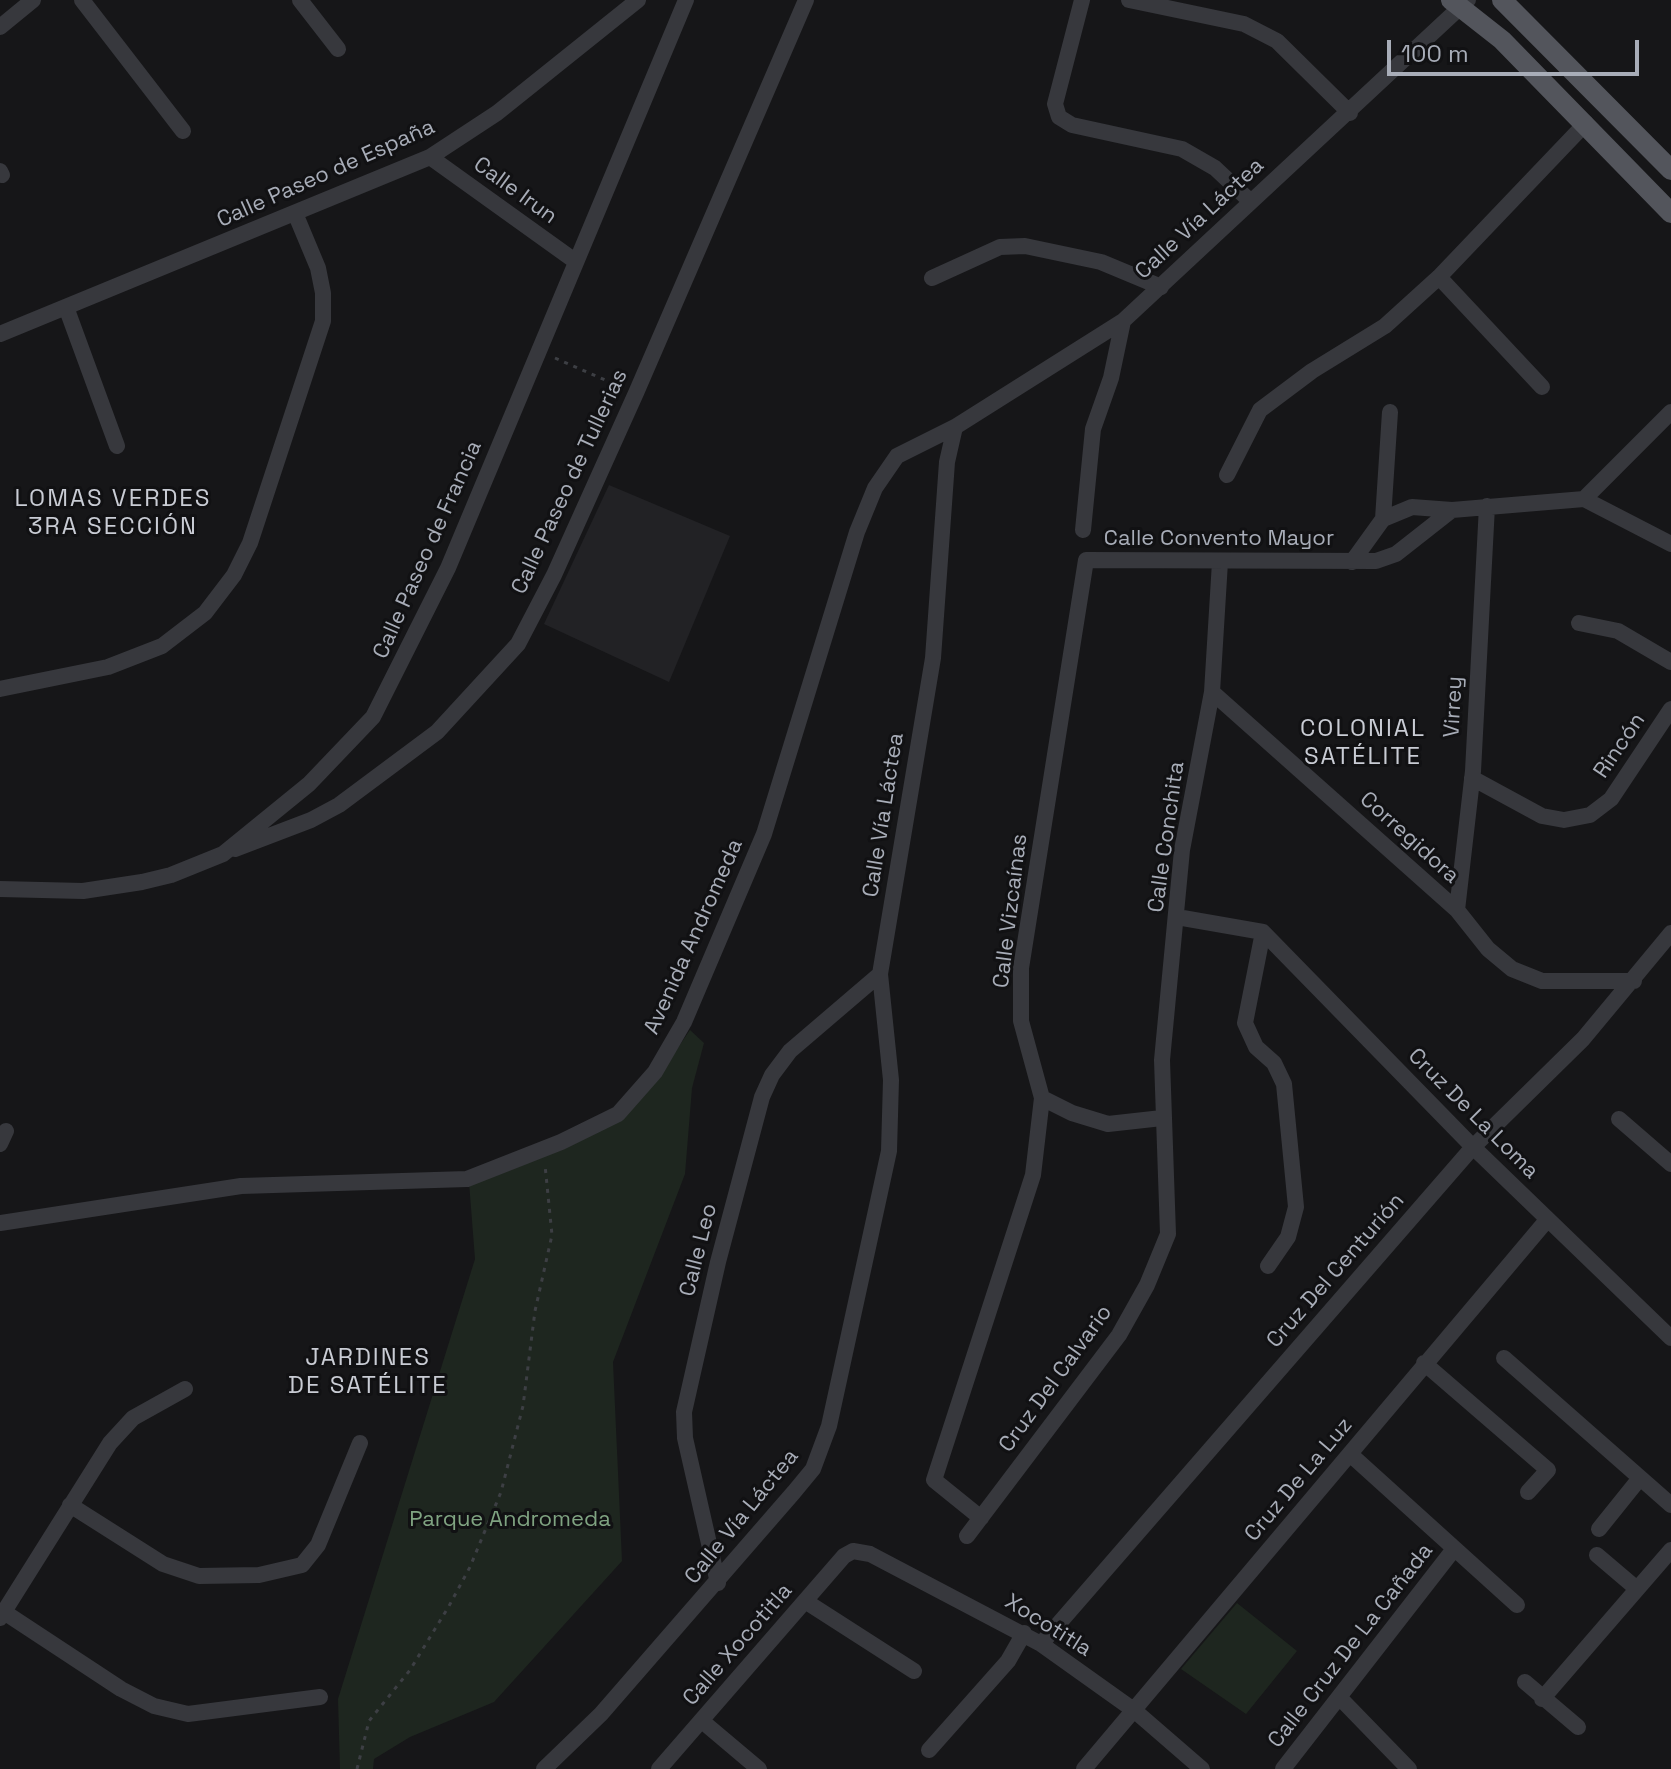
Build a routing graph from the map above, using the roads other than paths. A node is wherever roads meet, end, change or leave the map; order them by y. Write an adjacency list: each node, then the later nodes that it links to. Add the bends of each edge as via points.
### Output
1 (33, 0): 11 (street)
2 (82, 0): 15 (street)
3 (300, 0): 12 (street)
4 (638, 0): 16 (street, Calle Paseo de España, via 497,113)
5 (686, 0): 21 (street, Calle Paseo de Francia)
6 (806, 0): 49 (street, Calle Paseo de Tullerias, via 636,393 518,644 437,732 339,805)
7 (1082, 0): 18 (street, via 1055,104 1059,117 1072,125 1182,149 1215,168)
8 (1129, 0): 13 (street, via 1244,24 1277,41)
9 (1502, 0): 17 (main road)
10 (1460, 2): 13 (street, Calle Vía Láctea); 14 (main road)
11 (0, 27)
12 (338, 49)
13 (1350, 113): 18 (street, Calle Vía Láctea)
14 (1586, 123): 20 (main road); 22 (street)
15 (183, 131)
16 (430, 157): 19 (street, Calle Paseo de España); 21 (street, Calle Irun)
17 (1671, 170)
18 (1250, 201): 24 (street, Calle Vía Láctea)
19 (295, 213): 25 (street, Calle Paseo de España); 45 (street, via 318,268 323,321 250,543 234,575 205,613 150,652 108,667)
20 (1671, 213)
21 (575, 261): 49 (street, Calle Paseo de Francia, via 448,568 384,702 309,784)
22 (1439, 277): 28 (street); 33 (street, via 1385,326 1260,410)
23 (932, 278): 24 (street, via 1000,247 1025,246 1101,262)
24 (1161, 287): 26 (street, Calle Vía Láctea)
25 (66, 307): 27 (street, Calle Paseo de España); 32 (street)
26 (1123, 321): 31 (street, Calle Vía Láctea); 38 (street, via 1093,429)
27 (0, 334)
28 (1542, 387)
29 (1390, 412): 37 (street)
30 (1671, 412): 34 (street)
31 (955, 427): 55 (street, Calle Vía Láctea, via 947,462 933,658); 63 (street, Avenida Andromeda, via 897,456 875,488 764,834 684,1022 655,1072 618,1114 467,1179 241,1186)
32 (117, 446)
33 (1227, 475)
34 (1584, 499): 35 (street); 39 (street)
35 (1487, 506): 36 (street); 48 (street, Virrey)
36 (1452, 510): 37 (street, via 1412,507); 42 (street, Calle Convento Mayor, via 1396,554)
37 (1383, 519): 42 (street, Calle Convento Mayor)
38 (1083, 530)
39 (1671, 544)
40 (1086, 560): 41 (street, Calle Convento Mayor); 57 (street, Calle Vizcaínas, via 1021,968 1021,1021)
41 (1220, 562): 42 (street, Calle Convento Mayor); 46 (street, Calle Conchita)
42 (1352, 562)
43 (1579, 623): 44 (street, via 1618,631)
44 (1671, 662)
45 (0, 689)
46 (1212, 692): 51 (street, Corregidora); 52 (street, Calle Conchita, via 1182,850)
47 (1671, 709): 48 (street, Rincón, via 1611,799 1590,815 1564,820 1542,816)
48 (1472, 778): 51 (street, Virrey)
49 (223, 854): 50 (street, Calle Paseo de Francia, via 142,882 83,891)
50 (0, 889)
51 (1457, 910): 56 (street, Corregidora, via 1512,969 1542,981)
52 (1177, 917): 53 (street); 58 (street, Calle Conchita, via 1162,1060)
53 (1263, 932): 60 (street, Cruz De La Loma); 64 (street, via 1245,1023 1284,1084 1296,1207 1288,1237)
54 (1671, 933): 56 (street, Cruz Del Centurión)
55 (880, 974): 82 (street, Calle Vía Láctea, via 891,1080 889,1151 829,1426 813,1469); 82 (street, Calle Leo, via 790,1051 772,1075 730,1217 684,1412 685,1438)
56 (1634, 981): 60 (street, Cruz Del Centurión, via 1557,1067)
57 (1042, 1098): 58 (street, via 1108,1124); 75 (street, Calle Vizcaínas, via 1033,1175 934,1480)
58 (1162, 1118): 75 (street, Cruz Del Calvario, via 1168,1234 1147,1285 1119,1335)
59 (1619, 1119): 61 (street)
60 (1473, 1147): 62 (street, Cruz De La Loma); 88 (street, Cruz Del Centurión)
61 (1671, 1164)
62 (1547, 1220): 65 (street, Cruz De La Loma); 67 (street, Cruz De La Luz)
63 (0, 1223)
64 (1268, 1266)
65 (1671, 1338)
66 (1504, 1358): 71 (street)
67 (1424, 1363): 70 (street, Cruz De La Luz); 72 (street, via 1548,1470)
68 (185, 1389): 73 (street, via 133,1418)
69 (360, 1443): 73 (street, via 318,1545 302,1565 259,1575 199,1576 163,1564)
70 (1350, 1454): 78 (street); 94 (street, Cruz De La Luz)
71 (1640, 1478): 74 (street); 76 (street)
72 (1528, 1492)
73 (70, 1505): 86 (street)
74 (1671, 1505)
75 (981, 1518): 77 (street, Cruz Del Calvario)
76 (1599, 1529)
77 (967, 1536)
78 (1454, 1549): 85 (street); 92 (street, Calle Cruz De La Cañada)
79 (1671, 1550): 83 (street)
80 (853, 1551): 84 (street, Calle Xocotitla); 87 (street, Xocotitla, via 870,1554)
81 (1597, 1555): 83 (street)
82 (718, 1583): 98 (street, Calle Vía Láctea, via 601,1714)
83 (1637, 1589): 93 (street)
84 (805, 1601): 89 (street); 95 (street, Calle Xocotitla)
85 (1517, 1605)
86 (2, 1615): 91 (street, via 154,1706 188,1714)
87 (1024, 1633): 88 (street, Xocotitla); 97 (street, via 1008,1661)
88 (1041, 1644): 94 (street, Xocotitla)
89 (914, 1671)
90 (1525, 1682): 93 (street)
91 (320, 1697)
92 (1340, 1698): 103 (street, Calle Cruz De La Cañada); 104 (street)
93 (1542, 1699): 96 (street)
94 (1135, 1711): 101 (street, Cruz De La Luz); 102 (street, Xocotitla)
95 (702, 1721): 99 (street, Calle Xocotitla); 100 (street)
96 (1578, 1727)
97 (929, 1750)
98 (544, 1769)
99 (659, 1769)
100 (759, 1769)
101 (1084, 1769)
102 (1202, 1769)
103 (1283, 1769)
104 (1409, 1769)

